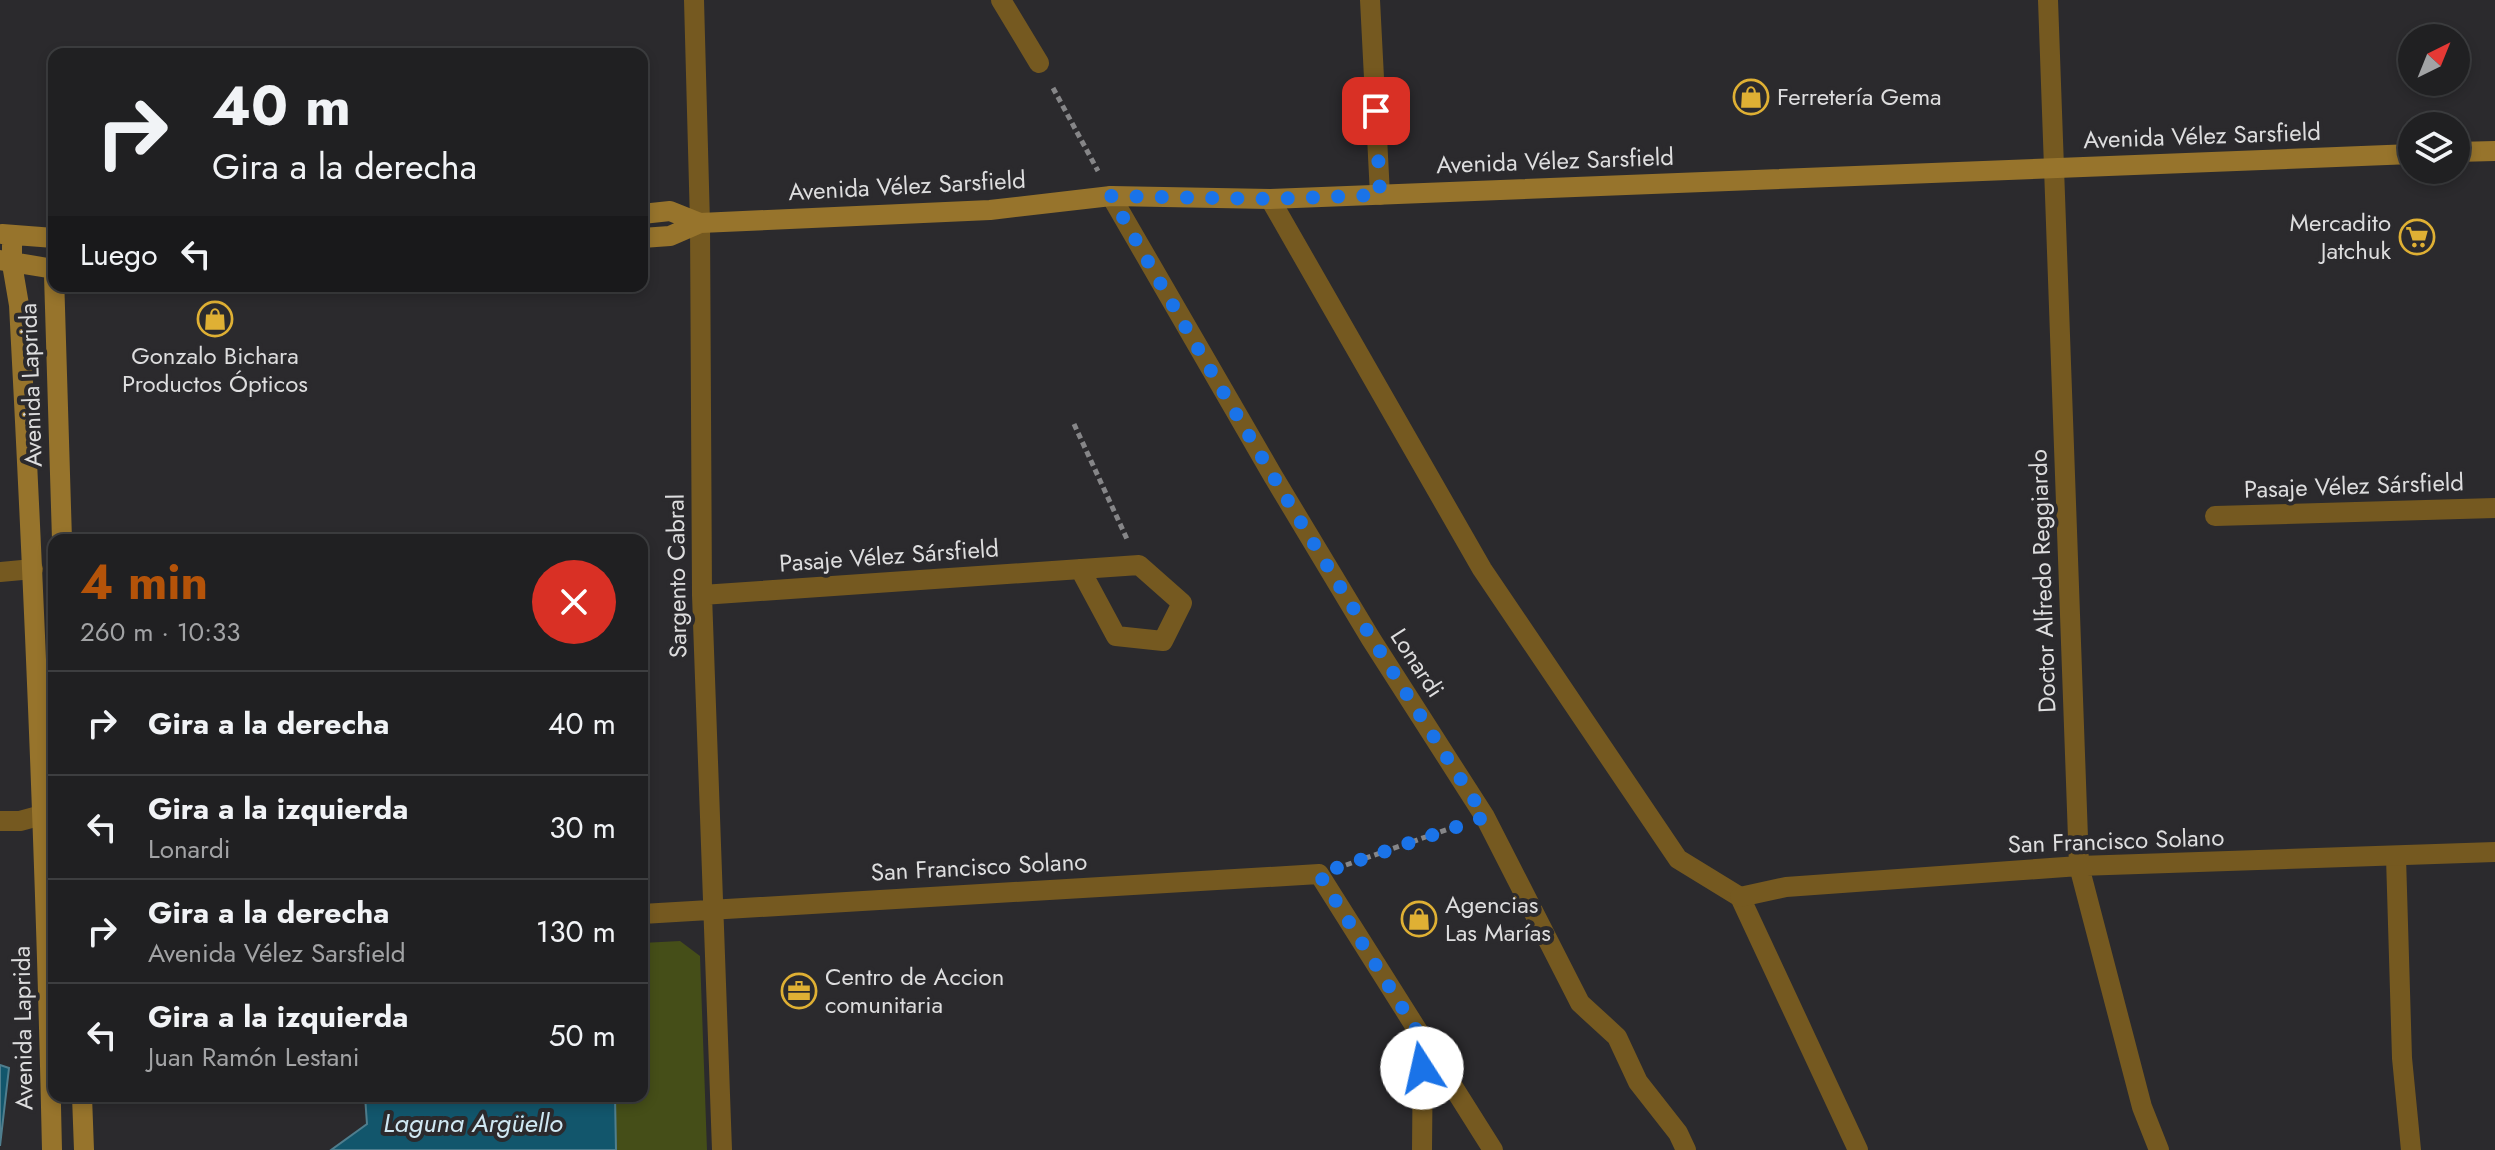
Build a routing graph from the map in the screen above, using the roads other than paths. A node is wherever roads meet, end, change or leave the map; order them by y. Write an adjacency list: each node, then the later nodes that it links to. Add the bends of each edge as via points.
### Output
1 (694, 0): 14 (street, Sargento Cabral)
2 (1001, 0): 5 (street)
3 (1370, 0): 10 (street)
4 (2048, 0): 9 (street, Doctor Alfredo Reggiardo)
5 (1039, 63)
6 (2495, 151): 7 (street)
7 (2470, 152)
8 (2398, 155): 9 (street, Avenida Vélez Sarsfield)
9 (2054, 167): 10 (street, Avenida Vélez Sarsfield); 32 (street, Doctor Alfredo Reggiardo)
10 (1380, 195): 12 (street, Avenida Vélez Sarsfield)
11 (1111, 196): 12 (street, Avenida Vélez Sarsfield); 14 (street, Avenida Vélez Sarsfield, via 990,210); 45 (street, Lonardi, via 1289,504 1485,817 1580,1003 1617,1037 1638,1082)
12 (1270, 199): 33 (street, via 1491,583 1678,859)
13 (648, 213): 14 (street, Avenida Vélez Sarsfield, via 670,211)
14 (700, 223): 17 (street, Avenida Vélez Sarsfield, via 670,236); 27 (street, Sargento Cabral)
15 (6, 234): 16 (street); 18 (street, Avenida Laprida)
16 (48, 238)
17 (648, 238)
18 (6, 262): 19 (street); 24 (street, Avenida Laprida, via 19,305)
19 (48, 270)
20 (55, 292): 23 (street, Avenida Laprida)
21 (2495, 508): 22 (street, Pasaje Vélez Sársfield)
22 (2215, 516)
23 (62, 534)
24 (33, 569): 26 (street); 28 (street, Avenida Laprida)
25 (1080, 569): 25 (street, Pasaje Vélez Sársfield, via 1139,565 1182,603 1163,641 1116,636); 27 (street, Pasaje Vélez Sársfield)
26 (0, 572)
27 (702, 595): 34 (street, Sargento Cabral)
28 (42, 815): 29 (street); 35 (street, Avenida Laprida)
29 (0, 821)
30 (2495, 852): 31 (street, San Francisco Solano)
31 (2396, 857): 32 (street, San Francisco Solano); 48 (street, via 2402,1058)
32 (2079, 866): 33 (street, San Francisco Solano, via 1786,887); 47 (street, Doctor Alfredo Reggiardo, via 2142,1107)
33 (1740, 897): 46 (street)
34 (713, 908): 36 (street, San Francisco Solano); 37 (street, San Francisco Solano, via 1319,874); 42 (street, Sargento Cabral)
35 (48, 910)
36 (648, 913)
37 (1423, 1041): 43 (street); 44 (street)
38 (52, 1102): 40 (street, Avenida Laprida)
39 (82, 1102): 41 (street)
40 (52, 1150)
41 (84, 1150)
42 (722, 1150)
43 (1422, 1150)
44 (1493, 1150)
45 (1686, 1150)
46 (1858, 1150)
47 (2159, 1150)
48 (2411, 1150)

